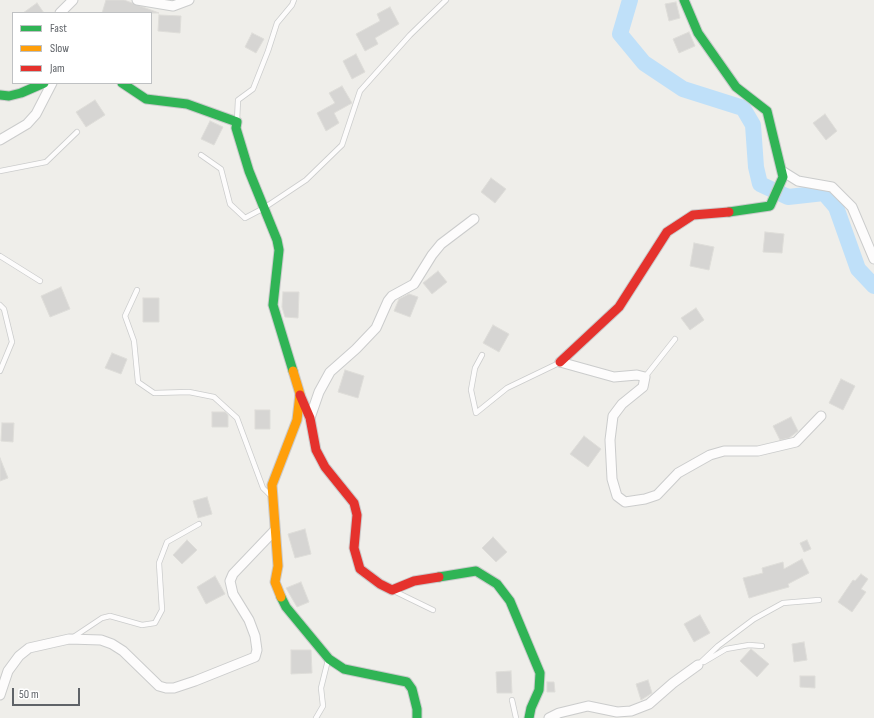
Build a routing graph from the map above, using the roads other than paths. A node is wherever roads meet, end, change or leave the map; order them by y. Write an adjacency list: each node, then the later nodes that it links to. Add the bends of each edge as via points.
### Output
1 (73, 0): 7 (street)
2 (137, 0): 3 (street, via 173,6)
3 (189, 0)
4 (294, 0): 12 (lane, via 277,23 253,89 238,100)
5 (446, 0): 18 (lane, via 410,35 360,91 342,145 306,180)
6 (684, 0): 17 (street, via 698,33 736,87 767,111)
7 (61, 12)
8 (42, 84): 11 (street, via 21,93)
9 (51, 84): 14 (street, via 36,114 27,124)
10 (124, 84): 12 (street, via 146,99 187,104)
11 (0, 95)
12 (237, 122): 18 (street, via 236,128 249,171)
13 (77, 132): 16 (lane, via 46,162)
14 (0, 140)
15 (202, 155): 18 (lane, via 221,169 230,204 245,218)
16 (0, 171)
17 (782, 174): 21 (street, via 798,181 832,187 852,207); 27 (street, via 770,206 693,215 667,232 619,307)
18 (264, 208): 30 (street, via 279,250 273,305)
19 (474, 219): 32 (street, via 441,244 414,284 392,296 376,328 330,372 319,392)
20 (0, 256): 22 (lane)
21 (874, 259)
22 (40, 280)
23 (138, 290): 33 (lane, via 125,316 134,341 138,382 154,394 189,392 214,397 237,418 263,488)
24 (0, 305): 28 (lane, via 4,309 12,342)
25 (674, 339): 29 (lane)
26 (482, 355): 27 (lane, via 475,368 471,390 476,413 507,388)
27 (560, 362): 29 (street, via 614,377)
28 (0, 371)
29 (645, 377): 31 (street, via 643,388 622,404 613,416 610,440 612,479 617,496 625,502 645,500 657,495 678,473 710,455 724,451 758,451 796,442)
30 (300, 394): 32 (street); 33 (street, via 297,420 272,485)
31 (821, 416)
32 (310, 418): 36 (street, via 316,450 325,467 354,503 357,515 354,548 360,569)
33 (273, 498): 35 (street)
34 (199, 524): 39 (lane, via 167,542 159,563 162,610 155,623 142,625 110,616 102,618)
35 (275, 530): 39 (street, via 230,581 233,594 249,620 255,636 255,657 195,681 166,688 159,686 123,651 112,644 101,640); 41 (street, via 278,566 275,582 286,607)
36 (392, 590): 38 (lane); 48 (street, via 414,581 476,571 497,584 510,601 540,673 539,690)
37 (819, 600): 42 (lane, via 783,603 754,619)
38 (433, 610)
39 (69, 640): 43 (street, via 29,648 8,671)
40 (762, 646): 42 (lane, via 749,645 726,649)
41 (329, 658): 45 (lane, via 321,688 323,706); 46 (street, via 344,669 407,682 412,689)
42 (698, 665): 49 (street, via 672,683 649,704 631,711 617,712 588,706)
43 (0, 695)
44 (512, 700): 47 (lane)
45 (316, 718)
46 (417, 718)
47 (516, 718)
48 (529, 718)
49 (549, 718)

